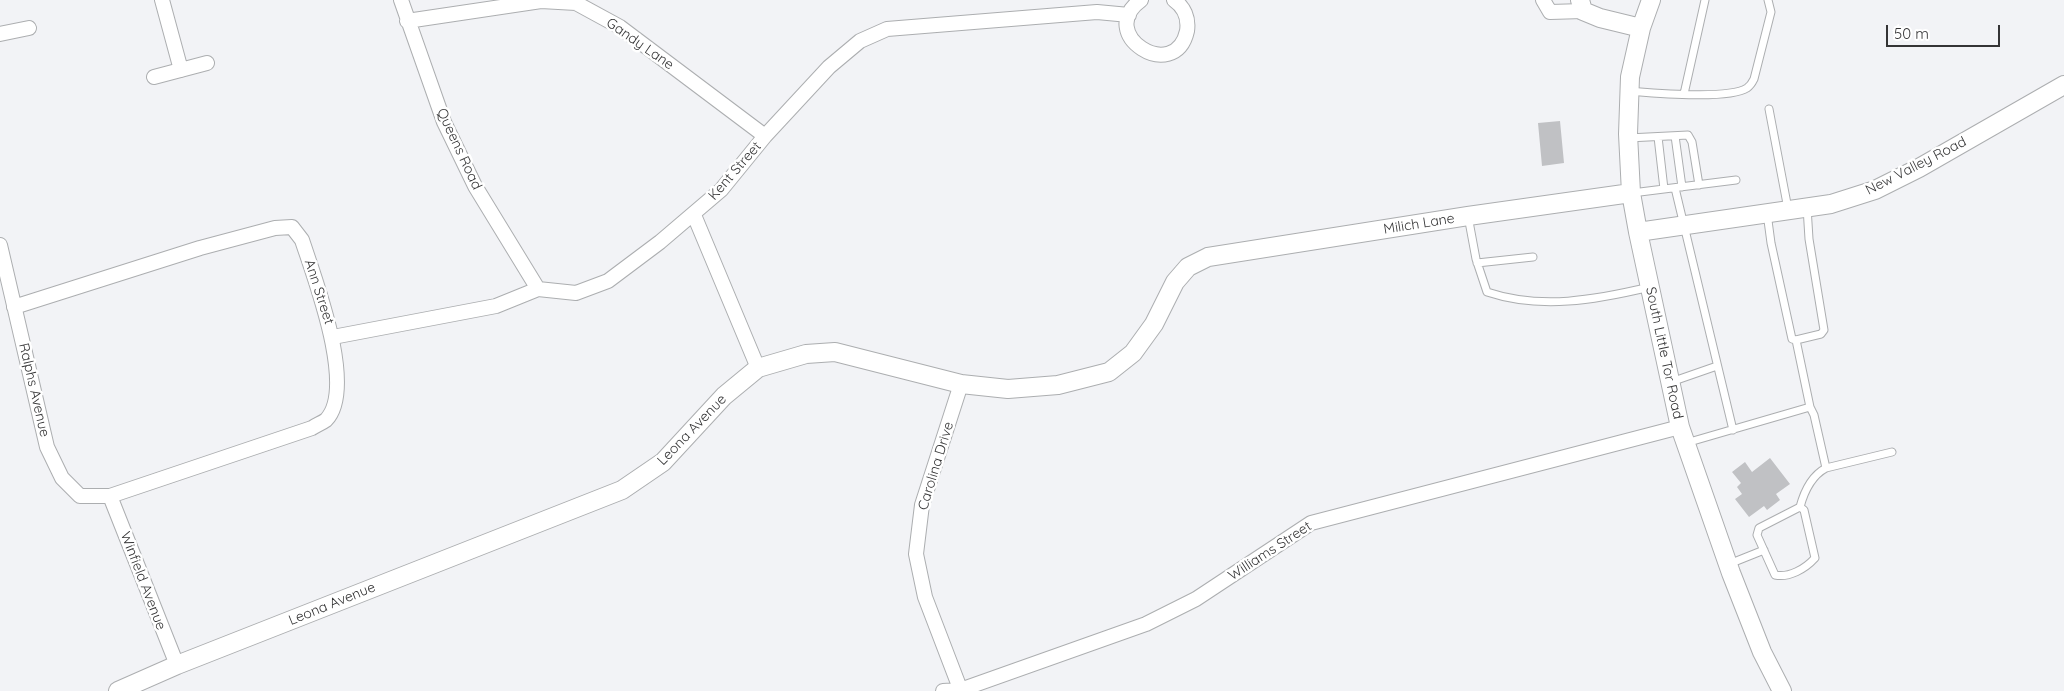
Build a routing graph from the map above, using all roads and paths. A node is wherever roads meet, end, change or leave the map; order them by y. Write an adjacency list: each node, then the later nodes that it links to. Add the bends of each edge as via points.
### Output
1 (162, 0): 16 (street)
2 (401, 0): 11 (street, Queens Road)
3 (1141, 0): 10 (street)
4 (1174, 0): 10 (street, via 1185,12 1187,28 1182,42 1169,52 1153,54 1138,47 1128,31)
5 (1542, 0): 9 (street, via 1550,12)
6 (1651, 0): 13 (street, South Little Tor Road)
7 (1705, 0): 20 (lane)
8 (1768, 0): 20 (lane, via 1771,12 1754,79 1749,87 1741,91)
9 (1581, 5): 13 (street)
10 (1129, 15): 22 (street, Kent Street, via 1097,12 887,29 860,41 829,67)
11 (407, 20): 22 (street, Gandy Lane, via 542,1 576,3 620,27); 43 (street, Queens Road, via 444,122 476,186)
12 (29, 28): 14 (street)
13 (1641, 28): 19 (street, South Little Tor Road)
14 (0, 34)
15 (207, 63): 16 (street)
16 (181, 70): 17 (street)
17 (154, 77)
18 (2064, 84): 31 (street, New Valley Road, via 1875,190 1831,204)
19 (1630, 91): 20 (lane); 25 (street, South Little Tor Road)
20 (1684, 94)
21 (1769, 108): 32 (lane)
22 (765, 136): 34 (street, Kent Street, via 721,190)
23 (1675, 136): 24 (lane); 27 (lane, via 1688,135 1691,138); 28 (lane)
24 (1658, 137): 25 (lane); 29 (lane)
25 (1628, 138): 30 (street, South Little Tor Road)
26 (1736, 180): 27 (lane)
27 (1700, 185): 28 (lane)
28 (1679, 188): 29 (lane); 36 (lane)
29 (1664, 189): 30 (lane)
30 (1631, 193): 35 (street, Milich Lane); 37 (street, South Little Tor Road)
31 (1807, 207): 32 (street, New Valley Road); 46 (lane, via 1824,330 1821,334)
32 (1788, 210): 33 (street, New Valley Road)
33 (1767, 213): 36 (street, New Valley Road); 46 (lane, via 1792,339)
34 (694, 215): 43 (street, Kent Street, via 608,281 576,293); 48 (street)
35 (1468, 216): 39 (street, Milich Lane); 41 (lane)
36 (1683, 226): 37 (street, New Valley Road); 47 (lane)
37 (1638, 232): 42 (street, South Little Tor Road)
38 (0, 245): 44 (street, Ralphs Avenue)
39 (1208, 257): 50 (street, Leona Avenue, via 1188,267 1175,282 1154,324 1133,353 1109,372 1058,385 1008,389)
40 (1533, 257): 41 (lane)
41 (1477, 263): 42 (lane, via 1487,292 1504,298 1552,303 1602,298)
42 (1650, 287): 49 (street, South Little Tor Road)
43 (538, 289): 45 (street, Kent Street, via 496,306)
44 (14, 307): 45 (street, Ann Street, via 200,248 275,228 292,227 302,240); 56 (street, Ralphs Avenue, via 47,447 62,478 80,496)
45 (333, 337): 56 (street, Ann Street, via 336,387 333,407 326,420 312,428)
46 (1796, 340): 51 (lane)
47 (1717, 366): 49 (lane); 52 (lane)
48 (758, 368): 50 (street, Leona Avenue, via 806,354 835,352); 60 (street, Leona Avenue, via 724,396 663,462 622,490)
49 (1671, 382): 53 (street, South Little Tor Road)
50 (961, 384): 63 (street, Carolina Drive, via 922,505 916,554 925,597)
51 (1810, 408): 52 (lane); 55 (lane)
52 (1733, 430): 53 (lane)
53 (1683, 435): 59 (street, South Little Tor Road); 63 (street, Williams Street, via 1311,523 1196,599 1146,624)
54 (1892, 452): 55 (lane)
55 (1826, 468): 57 (lane, via 1818,472)
56 (110, 496): 60 (street, Winfield Avenue)
57 (1800, 507): 58 (lane, via 1759,528 1757,535); 58 (lane, via 1804,510 1815,558 1809,565 1784,577 1775,575)
58 (1764, 550): 59 (lane)
59 (1728, 565): 64 (street, South Little Tor Road, via 1762,652)
60 (176, 665): 61 (street, Leona Avenue)
61 (118, 691)
62 (943, 691): 63 (street, Williams Street)
63 (961, 691)
64 (1782, 691)

